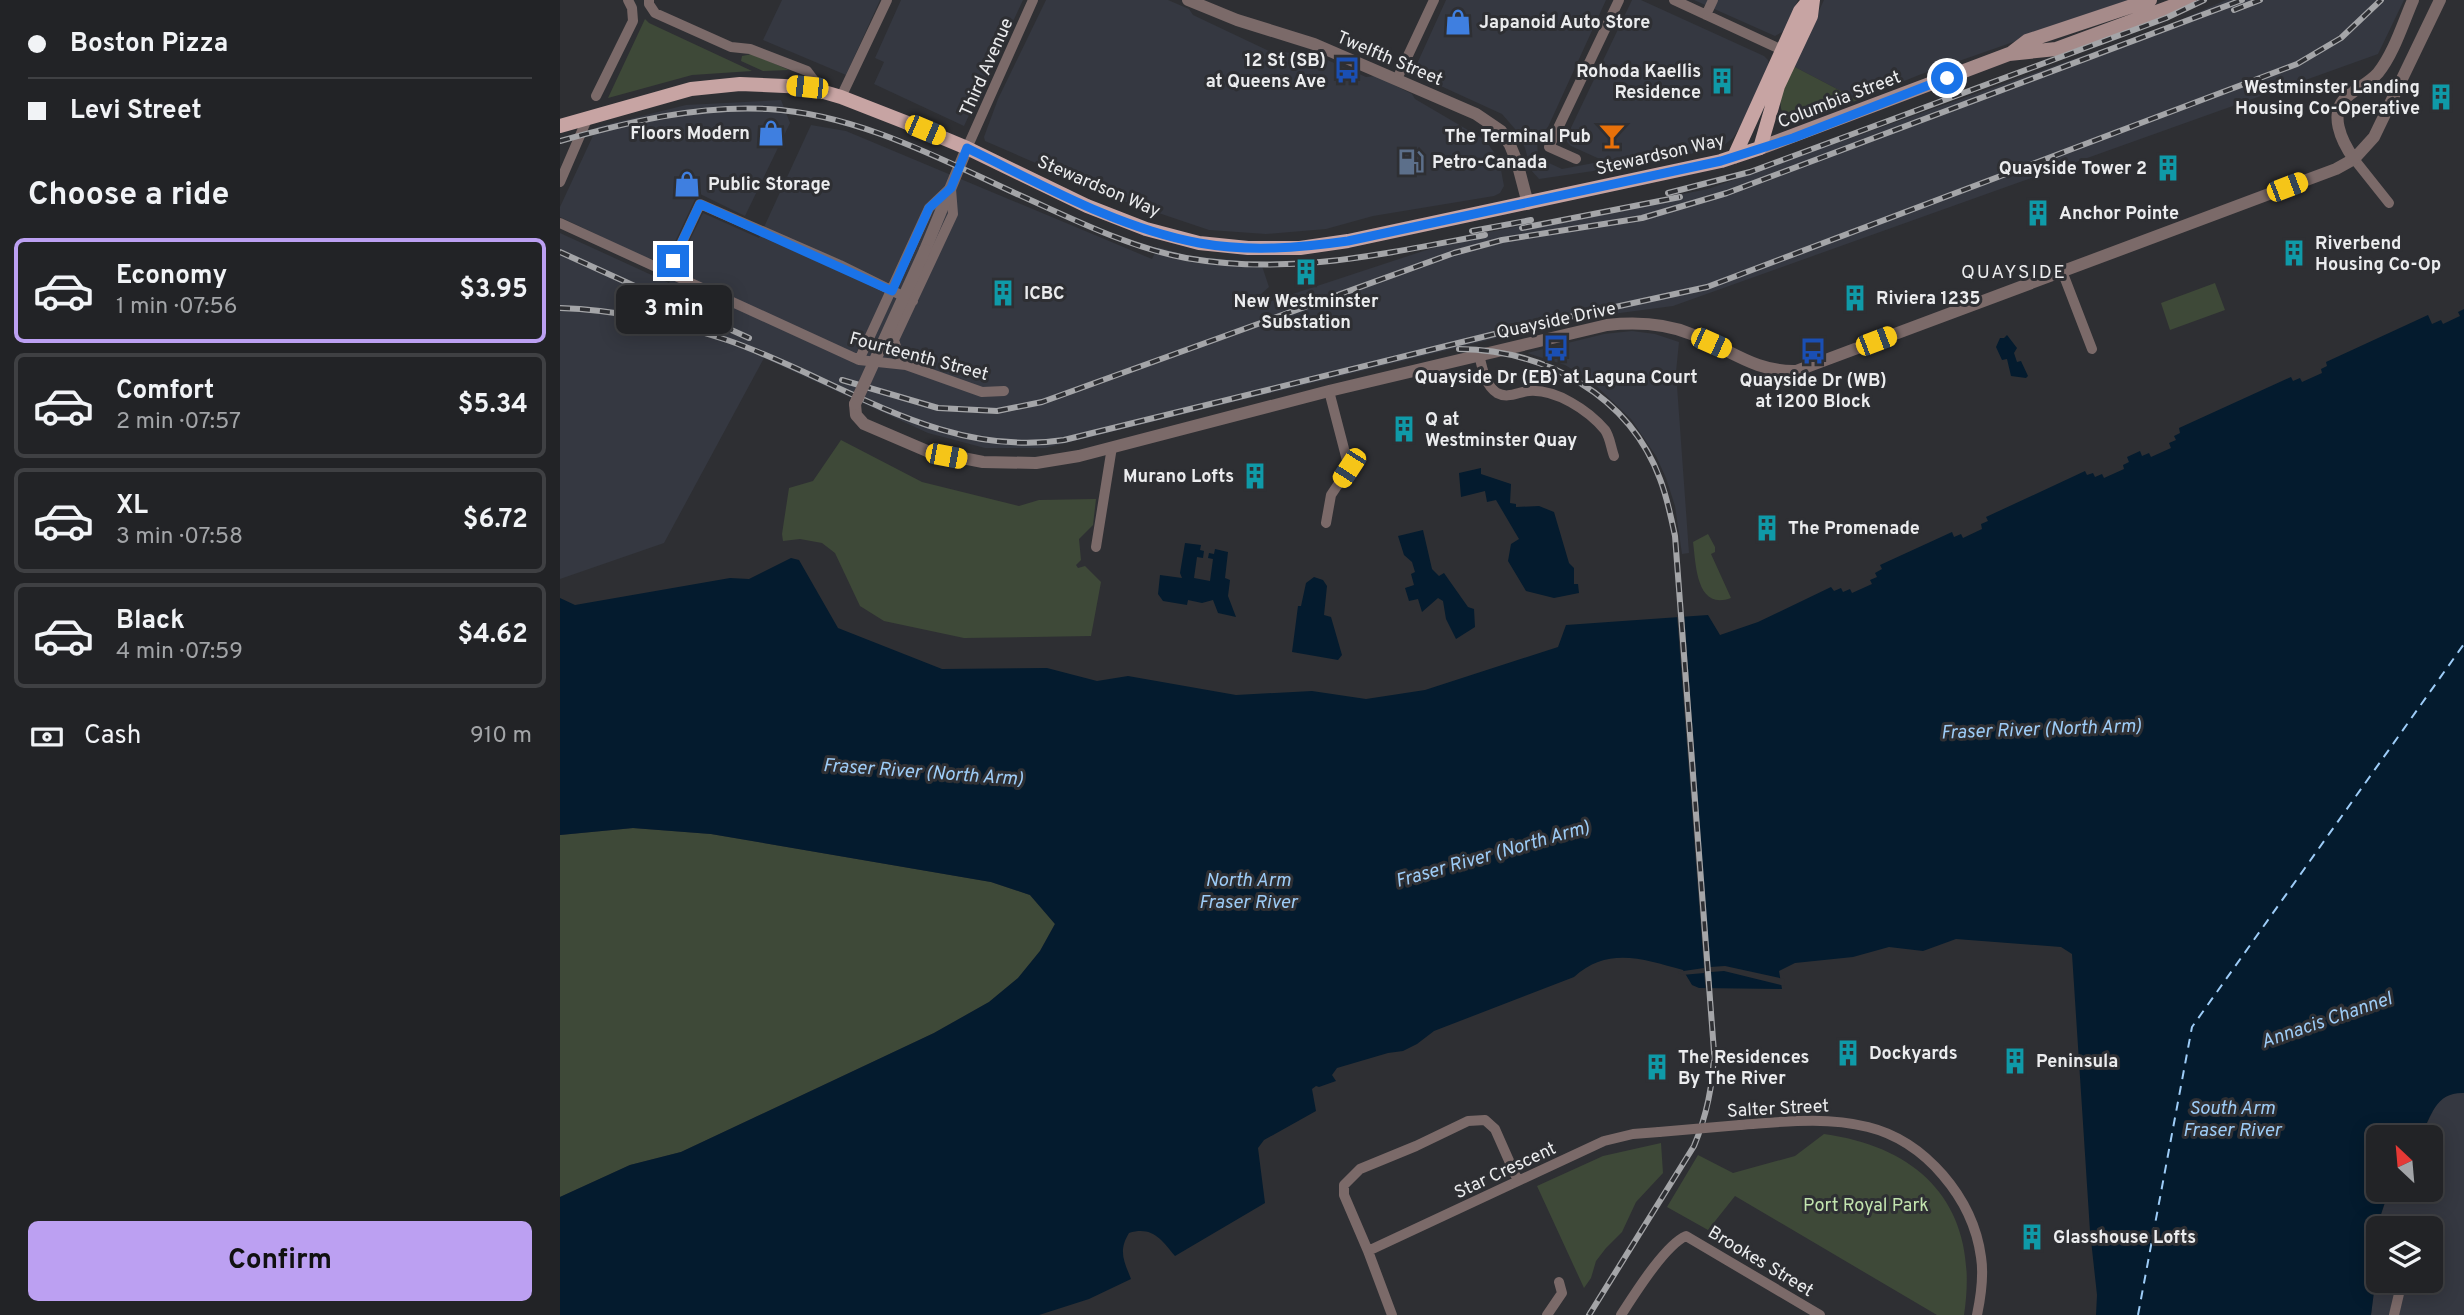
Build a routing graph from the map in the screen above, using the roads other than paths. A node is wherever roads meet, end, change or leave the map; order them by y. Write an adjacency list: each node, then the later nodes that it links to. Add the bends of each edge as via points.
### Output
1 (628, 0): 20 (street, via 633,21)
2 (887, 0): 21 (street)
3 (1033, 0): 24 (street, Third Avenue)
4 (1188, 0): 18 (street, Twelfth Street)
5 (1434, 0): 18 (street)
6 (1619, 0): 27 (street, via 1549,147)
7 (1674, 0): 15 (street)
8 (1713, 0): 15 (street)
9 (1811, 0): 16 (main road, via 1800,11); 25 (main road, via 1811,16 1778,86)
10 (2150, 0): 17 (main road, Columbia Street, via 2027,41)
11 (2189, 0): 17 (main road, Columbia Street, via 2056,48)
12 (2413, 0): 28 (street, via 2378,73 2346,97 2337,114 2346,148)
13 (2440, 0): 28 (street, via 2374,137)
14 (649, 2): 19 (street, via 655,13 731,47 750,49 807,71)
15 (1706, 15): 16 (street)
16 (1782, 50): 26 (main road)
17 (2009, 54): 25 (main road, Columbia Street)
18 (1397, 79): 32 (street, Twelfth Street, via 1476,114 1501,131 1514,154)
19 (822, 91): 21 (main road, Stewardson Way); 22 (main road, Stewardson Way, via 777,84 691,89)
20 (596, 96)
21 (841, 97): 24 (main road, Stewardson Way)
22 (588, 117): 23 (main road, Stewardson Way); 29 (street)
23 (560, 125)
24 (967, 148): 30 (street, Quayside Drive); 32 (main road, Stewardson Way, via 1146,229 1199,243 1248,248 1300,248 1348,241)
25 (1760, 148): 26 (main road, Stewardson Way)
26 (1734, 157): 32 (main road, Stewardson Way)
27 (1576, 159)
28 (2354, 159): 31 (street); 34 (street, Quayside Drive)
29 (560, 182)
30 (951, 188): 36 (street, via 930,205); 37 (street, via 953,214); 44 (street, Quayside Drive, bridge, via 855,412 864,424 903,442 983,462 1036,463)
31 (2389, 203)
32 (1528, 204)
33 (560, 223): 35 (street, Fourteenth Street)
34 (2062, 271): 38 (street); 39 (street, Quayside Drive, via 1796,371 1759,367 1690,333 1633,323 1606,324)
35 (667, 274): 36 (street, via 700,204); 40 (street, Fourteenth Street)
36 (892, 291): 37 (street); 40 (street)
37 (913, 301): 41 (street, via 894,340)
38 (2091, 349)
39 (1479, 355): 43 (street, Quayside Drive); 45 (street, via 1485,377 1496,392 1504,396 1544,391 1559,397 1607,432)
40 (859, 360): 41 (street, Fourteenth Street)
41 (906, 365): 42 (street, Fourteenth Street, via 982,392)
42 (1004, 391)
43 (1329, 391): 44 (street, Quayside Drive); 46 (street, via 1349,468 1331,495)
44 (1112, 447): 47 (street)
45 (1614, 456)
46 (1326, 523)
47 (1096, 547)
48 (1659, 1132): 49 (street, Star Crescent, via 1604,1141); 57 (street, Salter Street, bridge, via 1829,1120 1897,1137 1940,1171 1974,1228 1981,1256)
49 (1518, 1181): 50 (street, Star Crescent); 50 (street, via 1495,1129 1485,1120 1468,1121 1360,1169 1344,1185 1344,1195)
50 (1368, 1251): 53 (street)
51 (1559, 1282): 54 (street, via 1562,1293)
52 (2399, 1293): 58 (street)
53 (1392, 1315)
54 (1547, 1315)
55 (1621, 1315): 56 (street, Brookes Street, via 1646,1278 1686,1236)
56 (1820, 1315)
57 (1977, 1315)
58 (2394, 1315)

